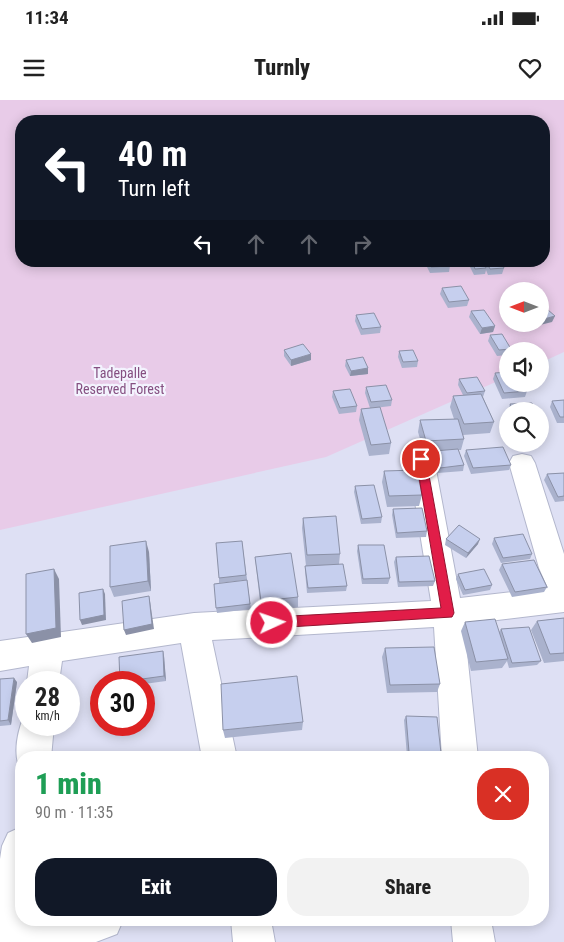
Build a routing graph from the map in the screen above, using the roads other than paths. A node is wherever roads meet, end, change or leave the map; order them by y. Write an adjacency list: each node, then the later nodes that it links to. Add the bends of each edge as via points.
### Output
1 (421, 459): 5 (street)
2 (522, 463): 3 (street)
3 (561, 575)
4 (564, 599): 5 (street)
5 (448, 613): 6 (street); 13 (street)
6 (194, 627): 7 (street); 12 (street)
7 (47, 650): 8 (street); 9 (street)
8 (0, 656)
9 (44, 671)
10 (36, 736): 11 (street)
11 (34, 751)
12 (219, 751)
13 (459, 751)
14 (15, 890): 18 (street)
15 (79, 926): 19 (street)
16 (252, 926): 20 (street)
17 (472, 926): 21 (street)
18 (8, 942)
19 (16, 942)
20 (254, 942)
21 (474, 942)

